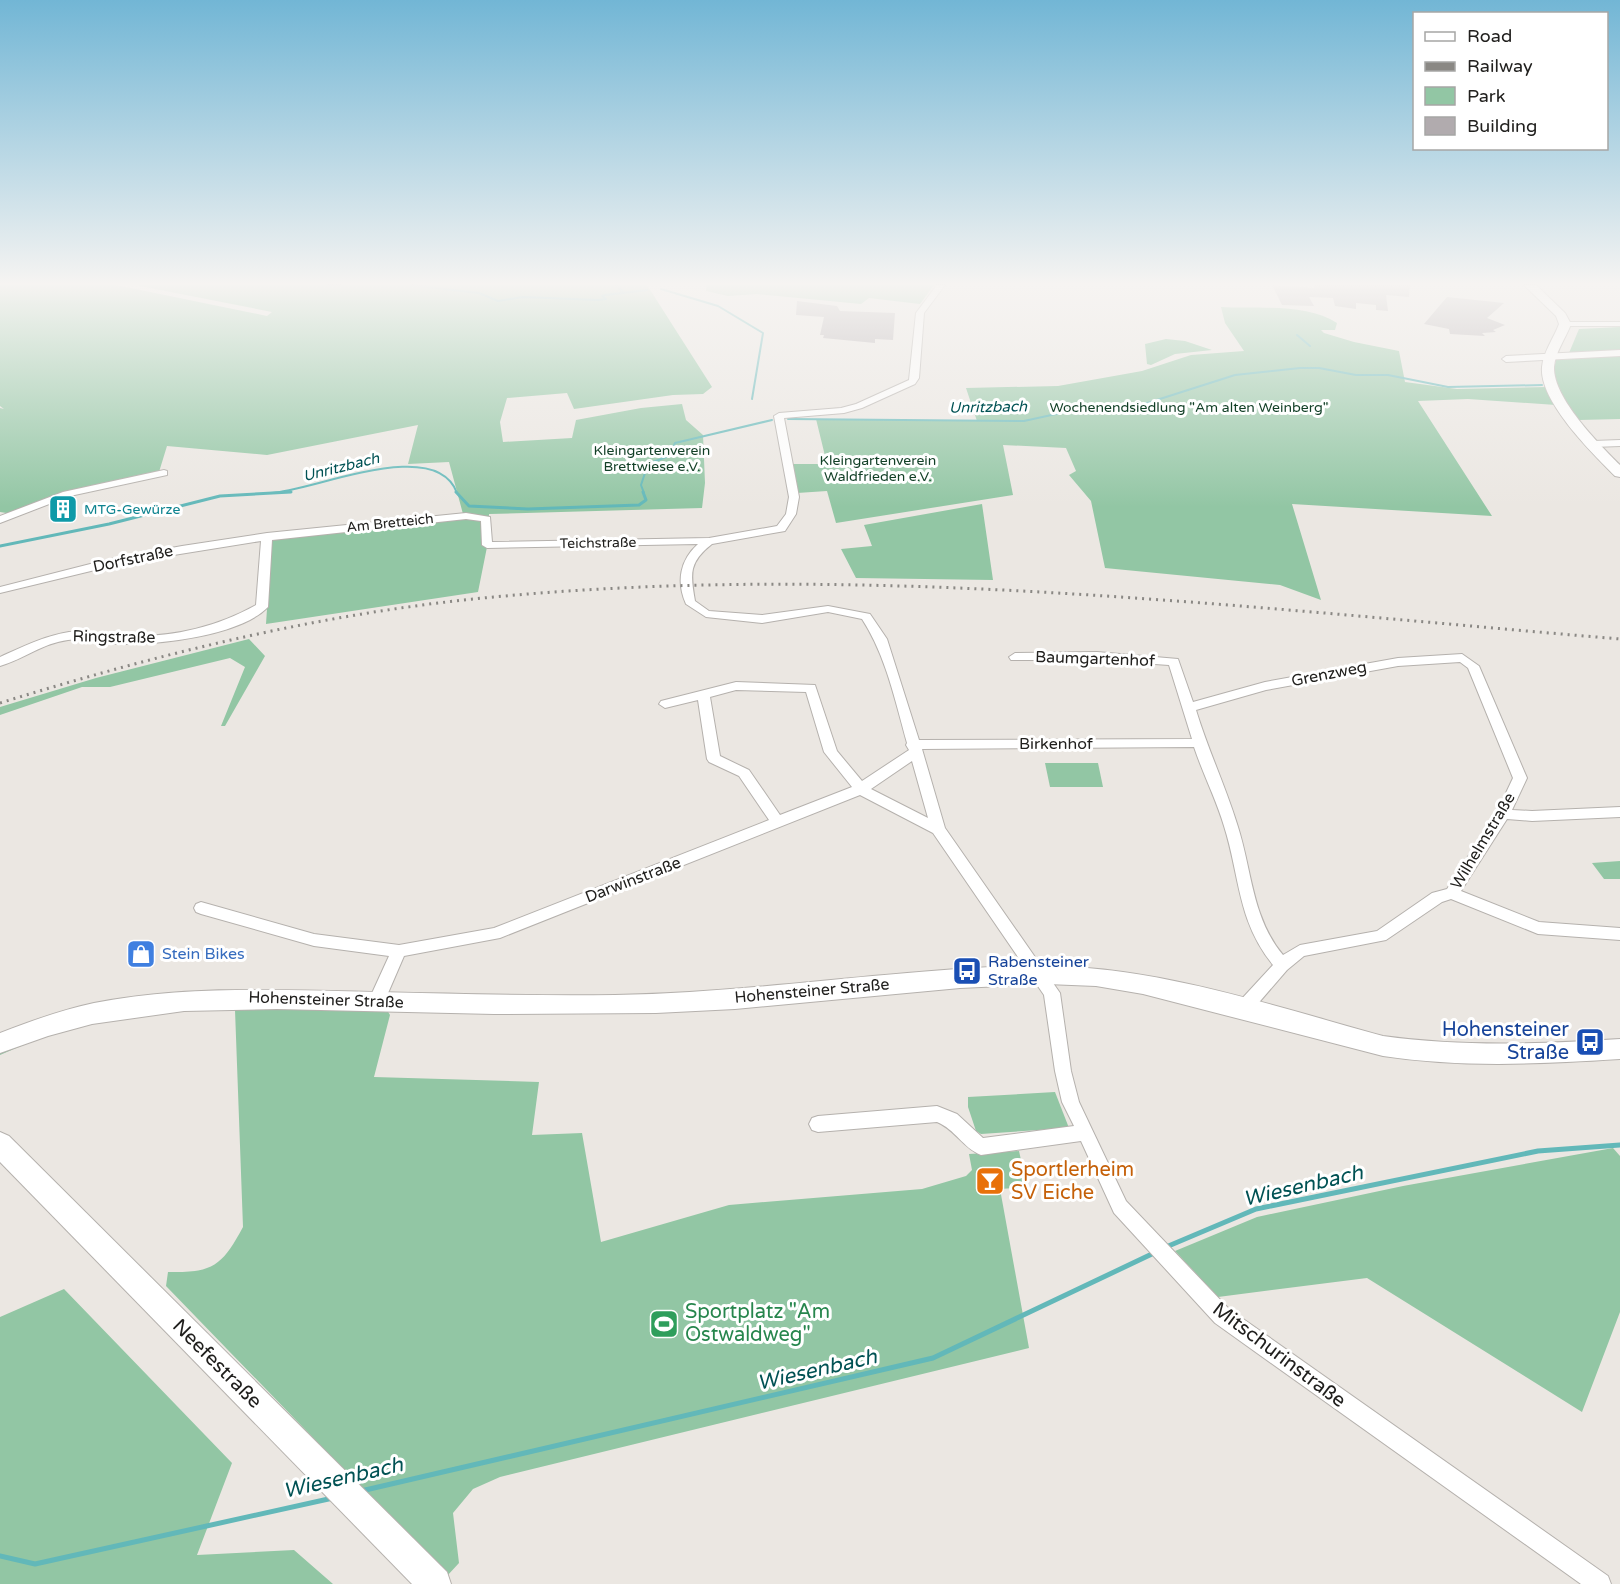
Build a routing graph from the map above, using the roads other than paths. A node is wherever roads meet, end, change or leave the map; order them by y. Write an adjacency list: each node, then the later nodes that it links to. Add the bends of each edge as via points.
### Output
1 (1552, 358): 6 (main road, via 1550,382)
2 (916, 359): 10 (street, via 912,382 859,406 841,411 782,414 779,422 794,497 791,514)
3 (1506, 359): 4 (street)
4 (1510, 359)
5 (1620, 443): 6 (street)
6 (1593, 444): 8 (main road)
7 (164, 473): 9 (street, via 67,494)
8 (1620, 473)
9 (0, 520)
10 (781, 529): 11 (street); 13 (street)
11 (794, 533)
12 (267, 536): 14 (street, Am Bretteich, via 476,516 486,519); 15 (street, Dorfstraße, via 134,558); 18 (street, Ringstraße, via 262,607 228,625 194,635 125,641 69,636)
13 (709, 541): 14 (street, Teichstraße); 23 (street, via 691,554 686,566 690,602 706,614 762,619 828,609 866,616 881,639 892,669)
14 (487, 545)
15 (0, 590)
16 (1016, 657): 21 (street, Baumgartenhof, via 1097,656 1174,662)
17 (1469, 661): 21 (street, Grenzweg, via 1461,658 1355,668); 26 (street, Wilhelmstraße, via 1520,778)
18 (0, 662)
19 (704, 695): 20 (street); 24 (street, via 736,686 811,688 831,752); 27 (street, via 714,759 744,773)
20 (665, 704)
21 (1191, 707): 22 (street)
22 (1199, 743): 23 (street, Birkenhof); 33 (street, via 1231,827 1253,924 1266,948)
23 (913, 749): 24 (street, Darwinstraße); 28 (street)
24 (861, 789): 27 (street, Darwinstraße); 28 (street)
25 (1620, 812): 26 (street)
26 (1503, 814): 29 (street, Wilhelmstraße)
27 (778, 823): 32 (street, Darwinstraße, via 495,934)
28 (938, 829): 34 (street)
29 (1452, 893): 31 (street, via 1538,928); 33 (street, Wilhelmstraße, via 1437,897 1382,936 1300,951)
30 (201, 908): 32 (street, Darwinstraße, via 314,940)
31 (1620, 934)
32 (399, 951): 35 (street)
33 (1282, 965): 36 (street, Wilhelmstraße)
34 (1042, 975): 35 (main road, Hohensteiner Straße, via 944,979 699,1002); 36 (main road, Hohensteiner Straße, via 1122,980); 40 (street, Mitschurinstraße, via 1052,993 1063,1071)
35 (376, 1002): 37 (main road, Hohensteiner Straße, via 245,998 162,1001 87,1013)
36 (1243, 1009): 38 (main road, Hohensteiner Straße, via 1415,1052 1482,1056)
37 (0, 1043)
38 (1620, 1049)
39 (818, 1124): 40 (street, via 937,1114 954,1120 981,1147)
40 (1083, 1133): 43 (street, Mitschurinstraße, via 1119,1207 1222,1316)
41 (0, 1144): 42 (main road, Neefestraße)
42 (435, 1584)
43 (1600, 1584)

